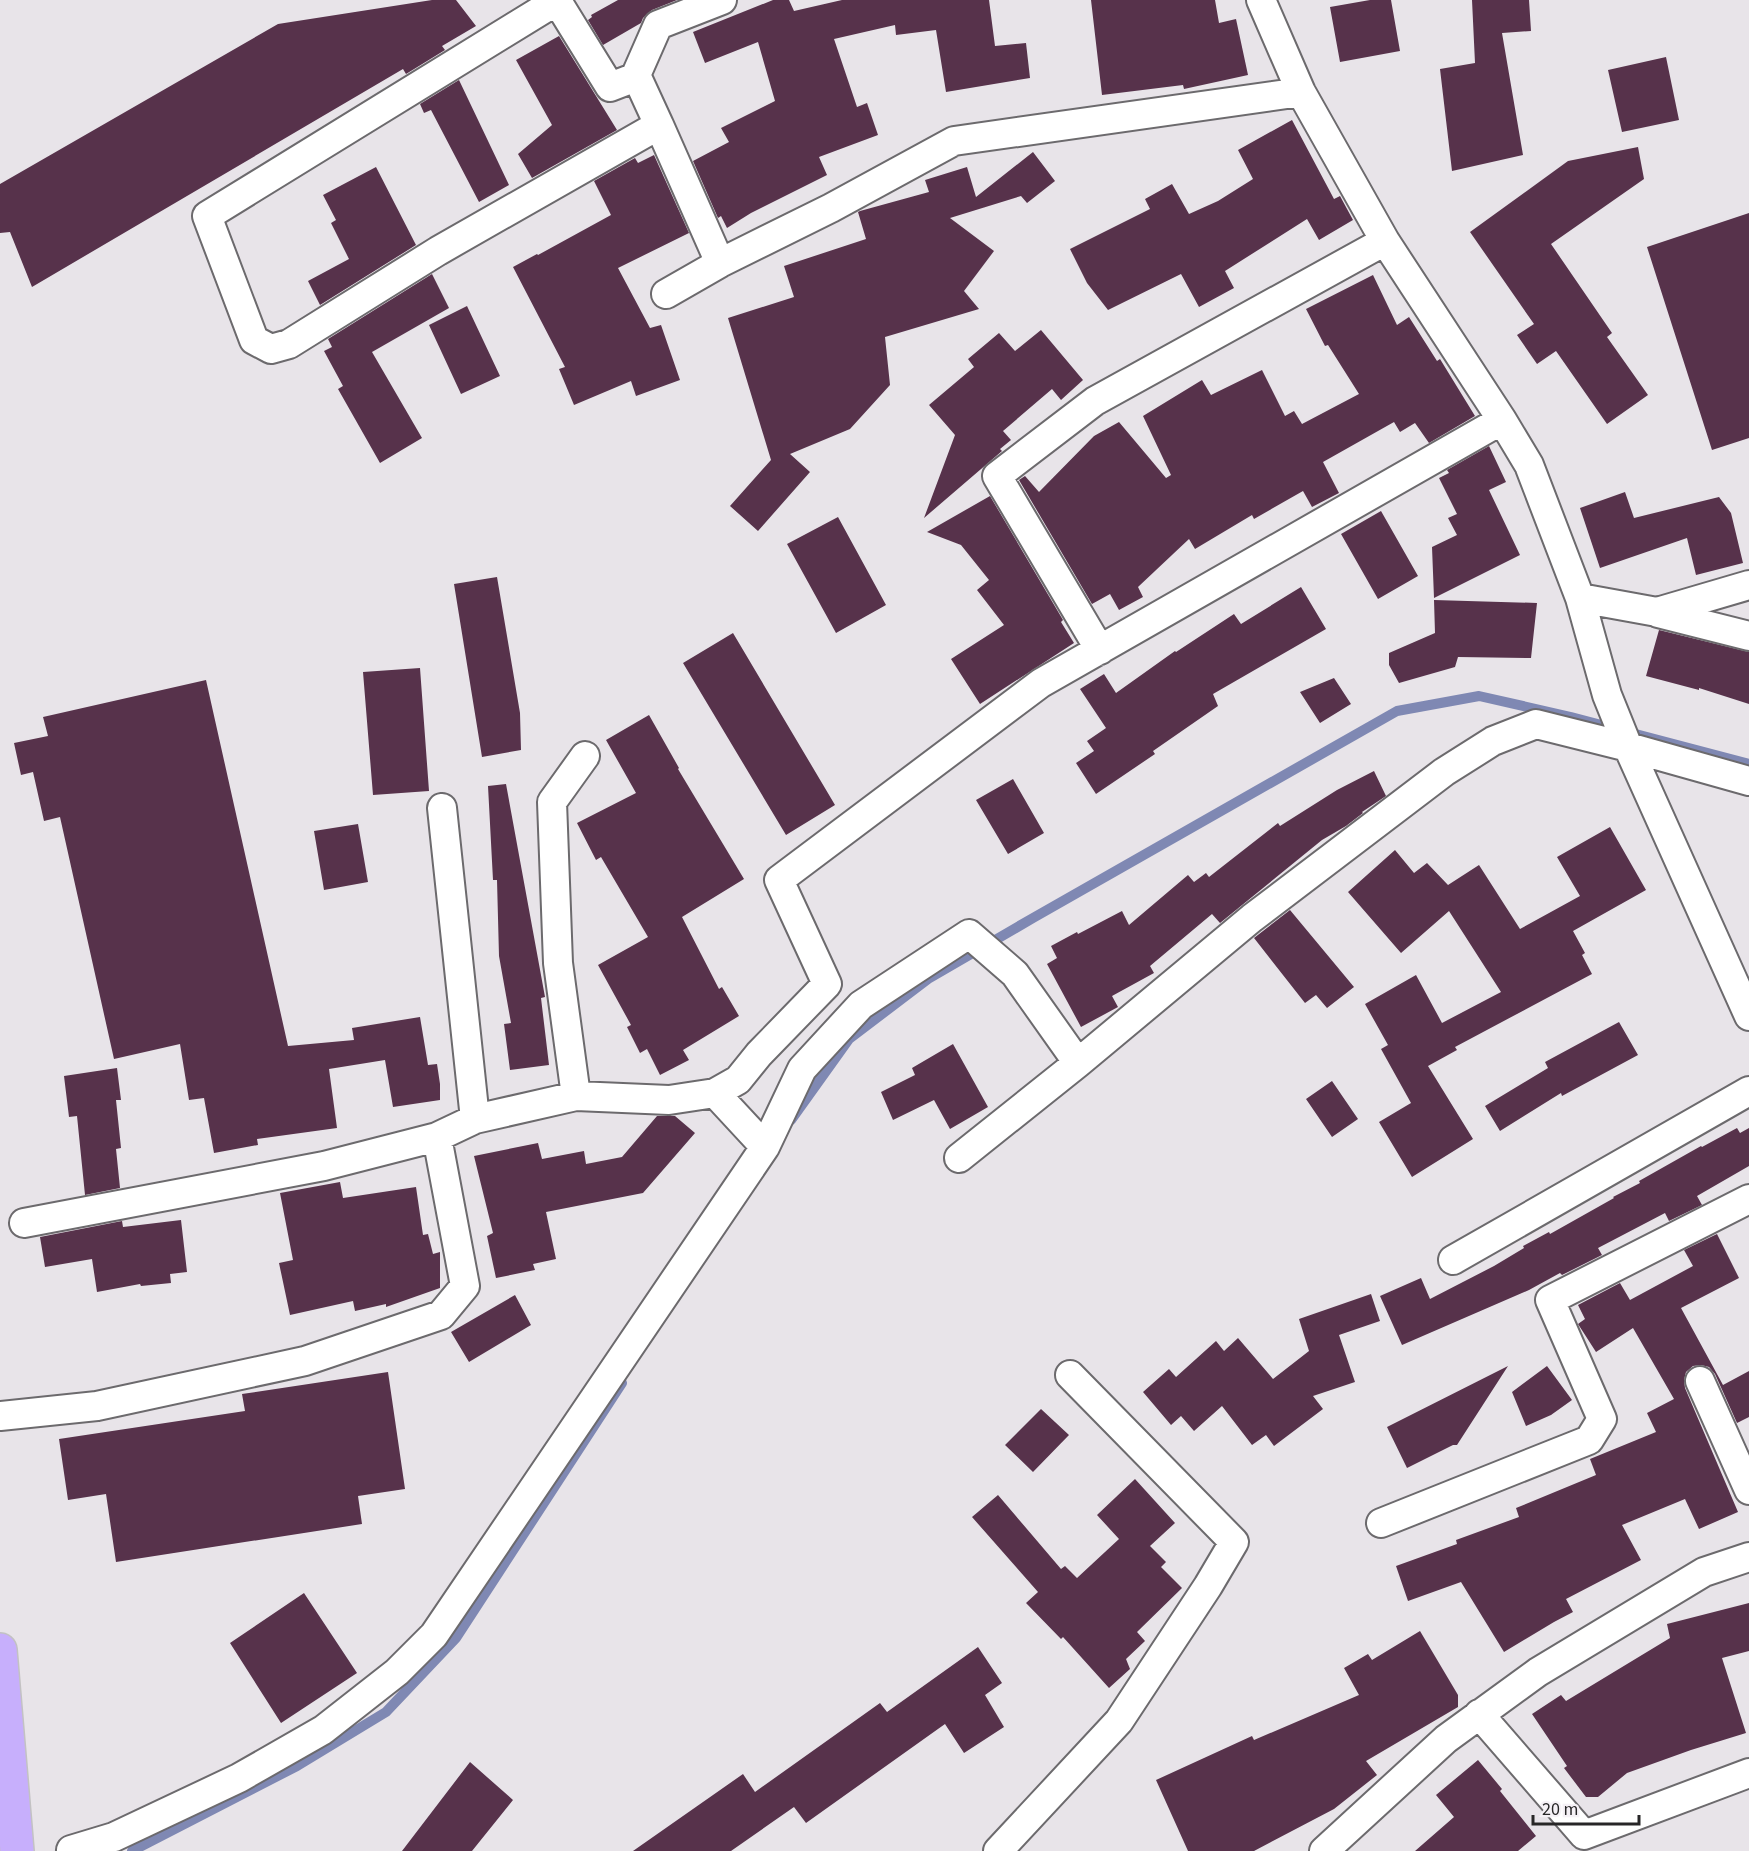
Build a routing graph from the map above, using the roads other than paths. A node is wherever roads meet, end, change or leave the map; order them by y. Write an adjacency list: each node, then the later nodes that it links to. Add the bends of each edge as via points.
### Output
1 (558, 0): 4 (street, via 610,87); 6 (street, via 207,216 254,340 272,349 289,344 438,251)
2 (722, 0): 4 (street, via 658,25)
3 (1261, 0): 5 (street)
4 (636, 77): 6 (street)
5 (1301, 92): 7 (street); 8 (street, via 954,141)
6 (659, 125): 8 (street)
7 (1385, 241): 10 (street); 15 (street, via 1095,401 997,476)
8 (720, 263): 9 (street)
9 (666, 294)
10 (1502, 420): 12 (street, via 1529,465); 15 (street)
11 (1749, 585): 13 (street)
12 (1580, 598): 13 (street); 16 (street, via 1607,695)
13 (1657, 612): 14 (street)
14 (1749, 636)
15 (1100, 650): 23 (street, via 1041,683 779,880 828,984 738,1080)
16 (1627, 744): 18 (street); 20 (street); 21 (street, via 1536,724 1493,741 1444,772 1252,918)
17 (585, 756): 24 (street, via 552,802 558,963)
18 (1749, 781)
19 (442, 808): 25 (street)
20 (1749, 1016)
21 (1078, 1063): 27 (street, via 1016,974 969,934 861,1005 802,1069); 28 (street)
22 (1749, 1091): 31 (street)
23 (715, 1093): 24 (street, via 669,1100); 27 (street)
24 (576, 1096): 25 (street)
25 (475, 1119): 26 (street)
26 (437, 1137): 30 (street, via 324,1166); 34 (street, via 465,1286 441,1315 305,1361 96,1406)
27 (765, 1147): 41 (street, via 434,1635 397,1672 323,1730 228,1783 114,1837)
28 (958, 1158)
29 (1749, 1199): 36 (street, via 1550,1300 1602,1419 1588,1440)
30 (24, 1223)
31 (1453, 1260)
32 (1070, 1375): 43 (street, via 1234,1542 1119,1721)
33 (1700, 1381): 35 (street)
34 (0, 1416)
35 (1749, 1490)
36 (1381, 1523)
37 (1749, 1557): 39 (street, via 1704,1572 1538,1672)
38 (0, 1650): 42 (highway)
39 (1479, 1714): 40 (street, via 1584,1835); 44 (street, via 1446,1738)
40 (1749, 1773)
41 (71, 1850)
42 (17, 1851)
43 (998, 1851)
44 (1324, 1851)

